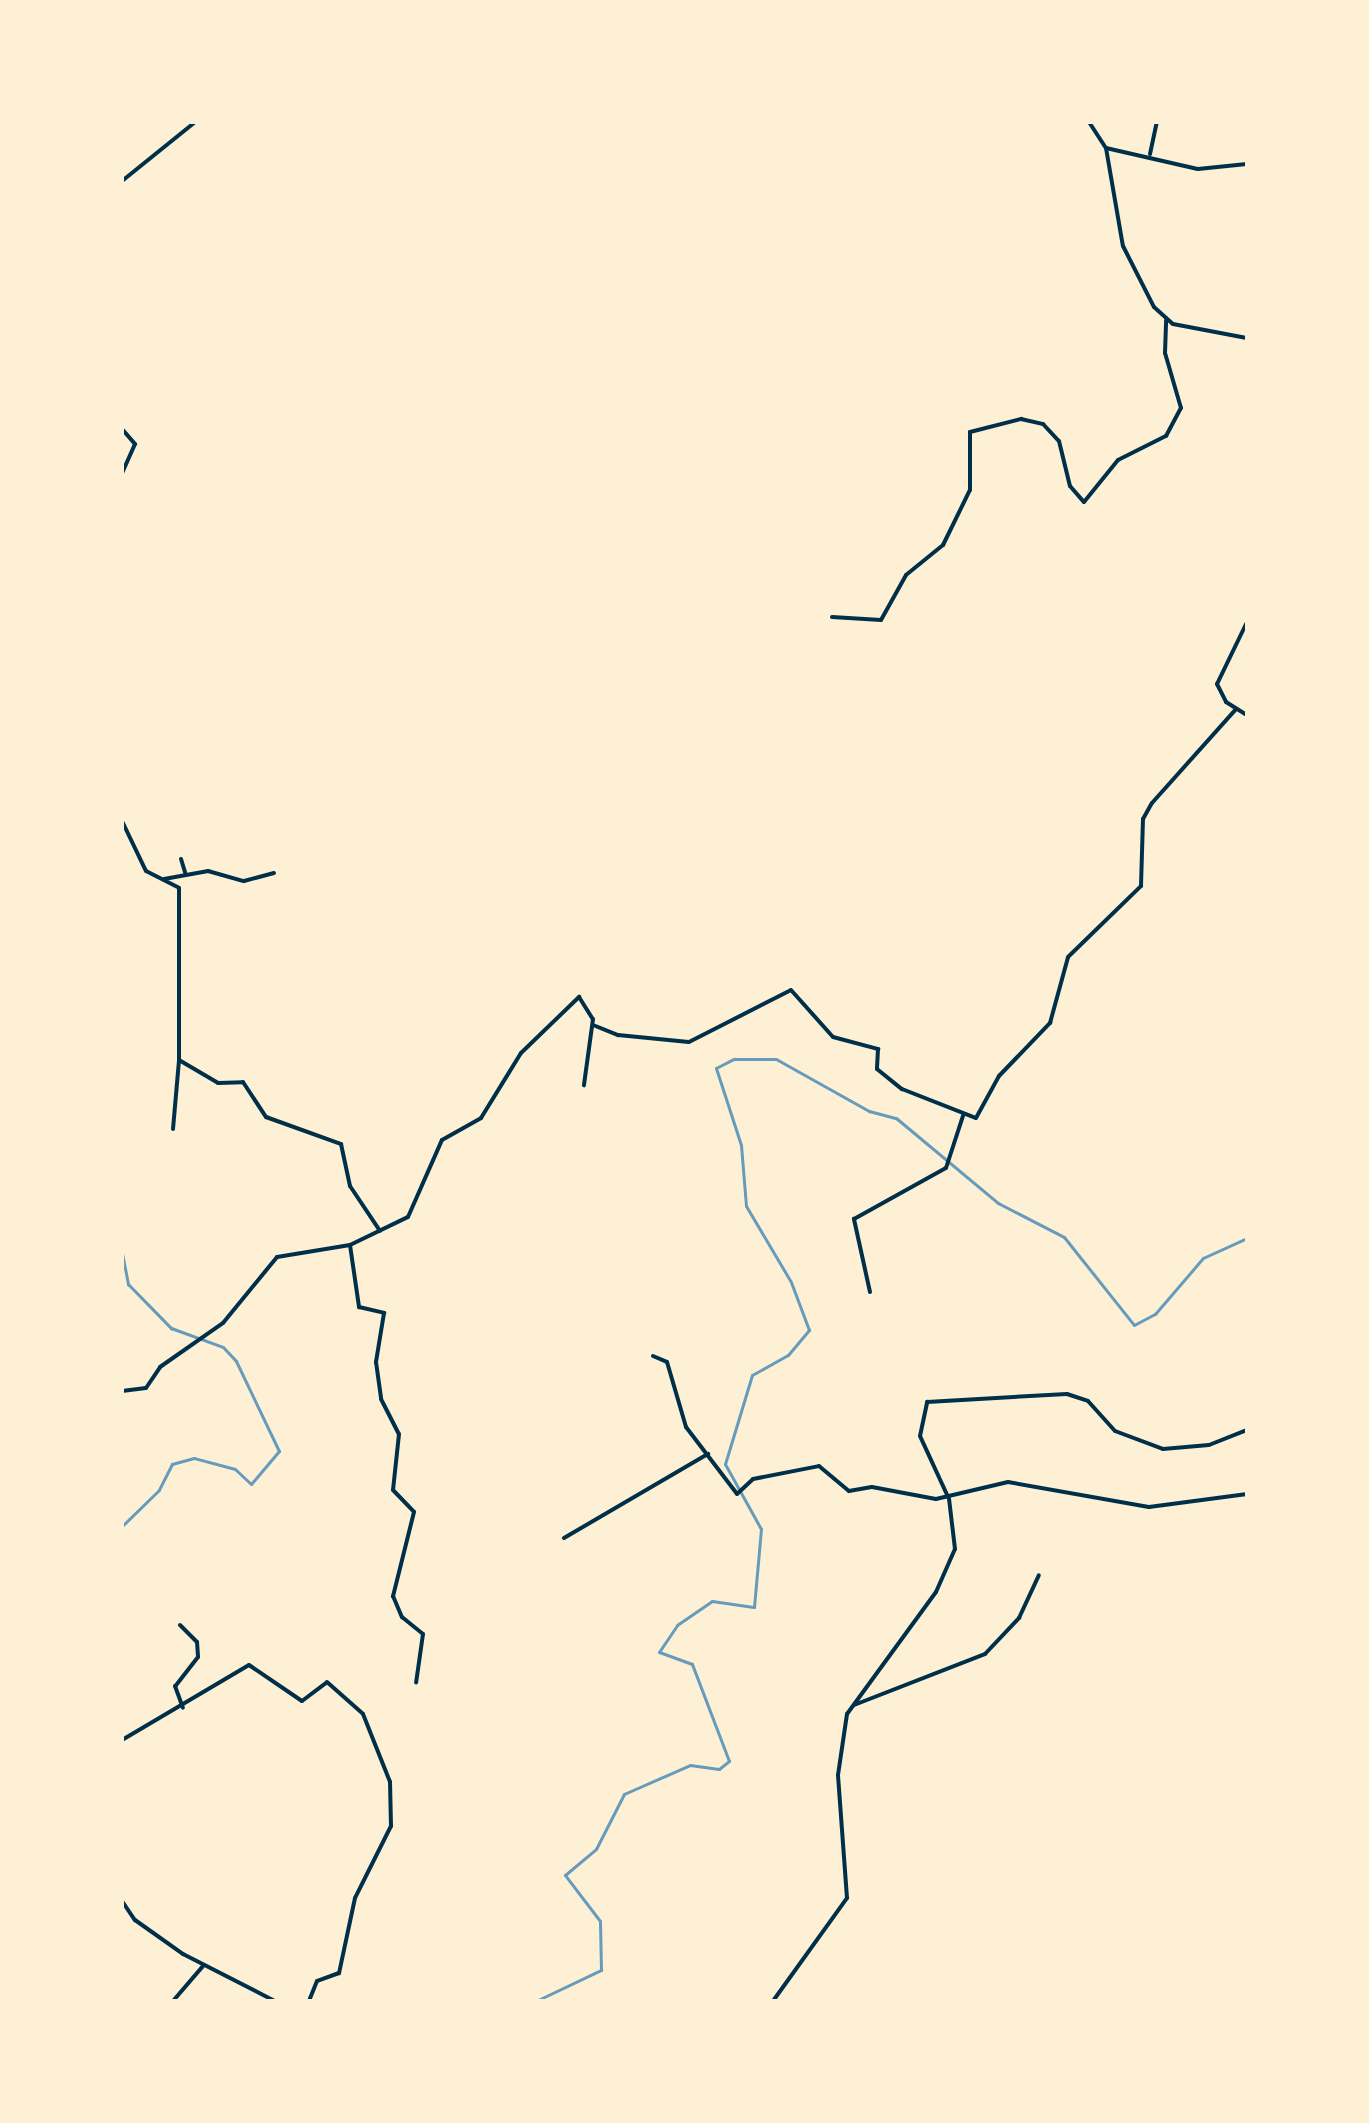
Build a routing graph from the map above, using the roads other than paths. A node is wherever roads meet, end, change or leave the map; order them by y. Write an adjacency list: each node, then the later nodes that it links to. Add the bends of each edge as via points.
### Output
1 (195, 122): 7 (street)
2 (1089, 122): 4 (street)
3 (1157, 122): 5 (street)
4 (1106, 148): 5 (street); 8 (street, via 1123,246)
5 (1150, 154): 6 (street, via 1198,169)
6 (1247, 164)
7 (123, 177)
8 (1166, 320): 9 (street); 12 (street, via 1165,353 1181,408 1166,436 1118,460 1084,502 1070,486 1059,441 1043,424 1021,419 970,432 970,490 943,545 906,575 881,620)
9 (1247, 338)
10 (122, 429): 11 (street, via 135,444)
11 (122, 473)
12 (832, 617)
13 (1247, 622): 14 (street, via 1217,680)
14 (1236, 709): 15 (street); 24 (street, via 1152,803 1143,819 1141,886 1068,957 1050,1023 999,1076 978,1116)
15 (1247, 715)
16 (122, 821): 20 (street, via 140,864)
17 (181, 859): 18 (street)
18 (185, 872): 19 (street, via 244,881); 20 (street)
19 (274, 873)
20 (161, 880): 22 (street, via 176,883 180,896)
21 (593, 1025): 23 (street); 24 (street, via 618,1035 689,1042 791,990 833,1037 878,1049 877,1069 902,1089); 26 (street, via 581,998 555,1015 511,1068 488,1111 442,1140 413,1212)
22 (179, 1060): 25 (street); 26 (street, via 218,1083 243,1082 266,1117 341,1144 350,1186)
23 (584, 1085)
24 (963, 1116): 28 (street, via 946,1168 854,1219)
25 (173, 1129)
26 (380, 1231): 27 (street)
27 (350, 1245): 30 (street, via 277,1257 206,1336 157,1371 148,1387); 38 (street, via 359,1307 384,1313 376,1362 381,1399 399,1434 393,1490 414,1512 393,1596 402,1617 423,1634)
28 (870, 1292)
29 (653, 1356): 32 (street, via 668,1364 678,1410)
30 (122, 1391)
31 (1247, 1430): 34 (street, via 1209,1445 1163,1449 1115,1431 1088,1401 1067,1394 941,1396 927,1402 918,1424)
32 (708, 1454): 34 (street, via 737,1494 753,1479 819,1466 849,1491); 35 (street)
33 (1247, 1494): 34 (street, via 1149,1507 1008,1482)
34 (949, 1499): 39 (street, via 957,1534 950,1565)
35 (564, 1538)
36 (1039, 1575): 39 (street, via 1019,1618 985,1654)
37 (180, 1625): 40 (street, via 197,1642 198,1657 175,1686)
38 (416, 1683)
39 (851, 1705): 47 (street, via 838,1775 847,1898)
40 (183, 1708): 41 (street); 46 (street, via 249,1665 302,1701 327,1682 367,1724 390,1782 391,1826 355,1898 339,1973 317,1981)
41 (122, 1740)
42 (122, 1901): 43 (street, via 135,1920)
43 (203, 1966): 44 (street); 45 (street)
44 (173, 2001)
45 (275, 2001)
46 (309, 2001)
47 (773, 2001)

